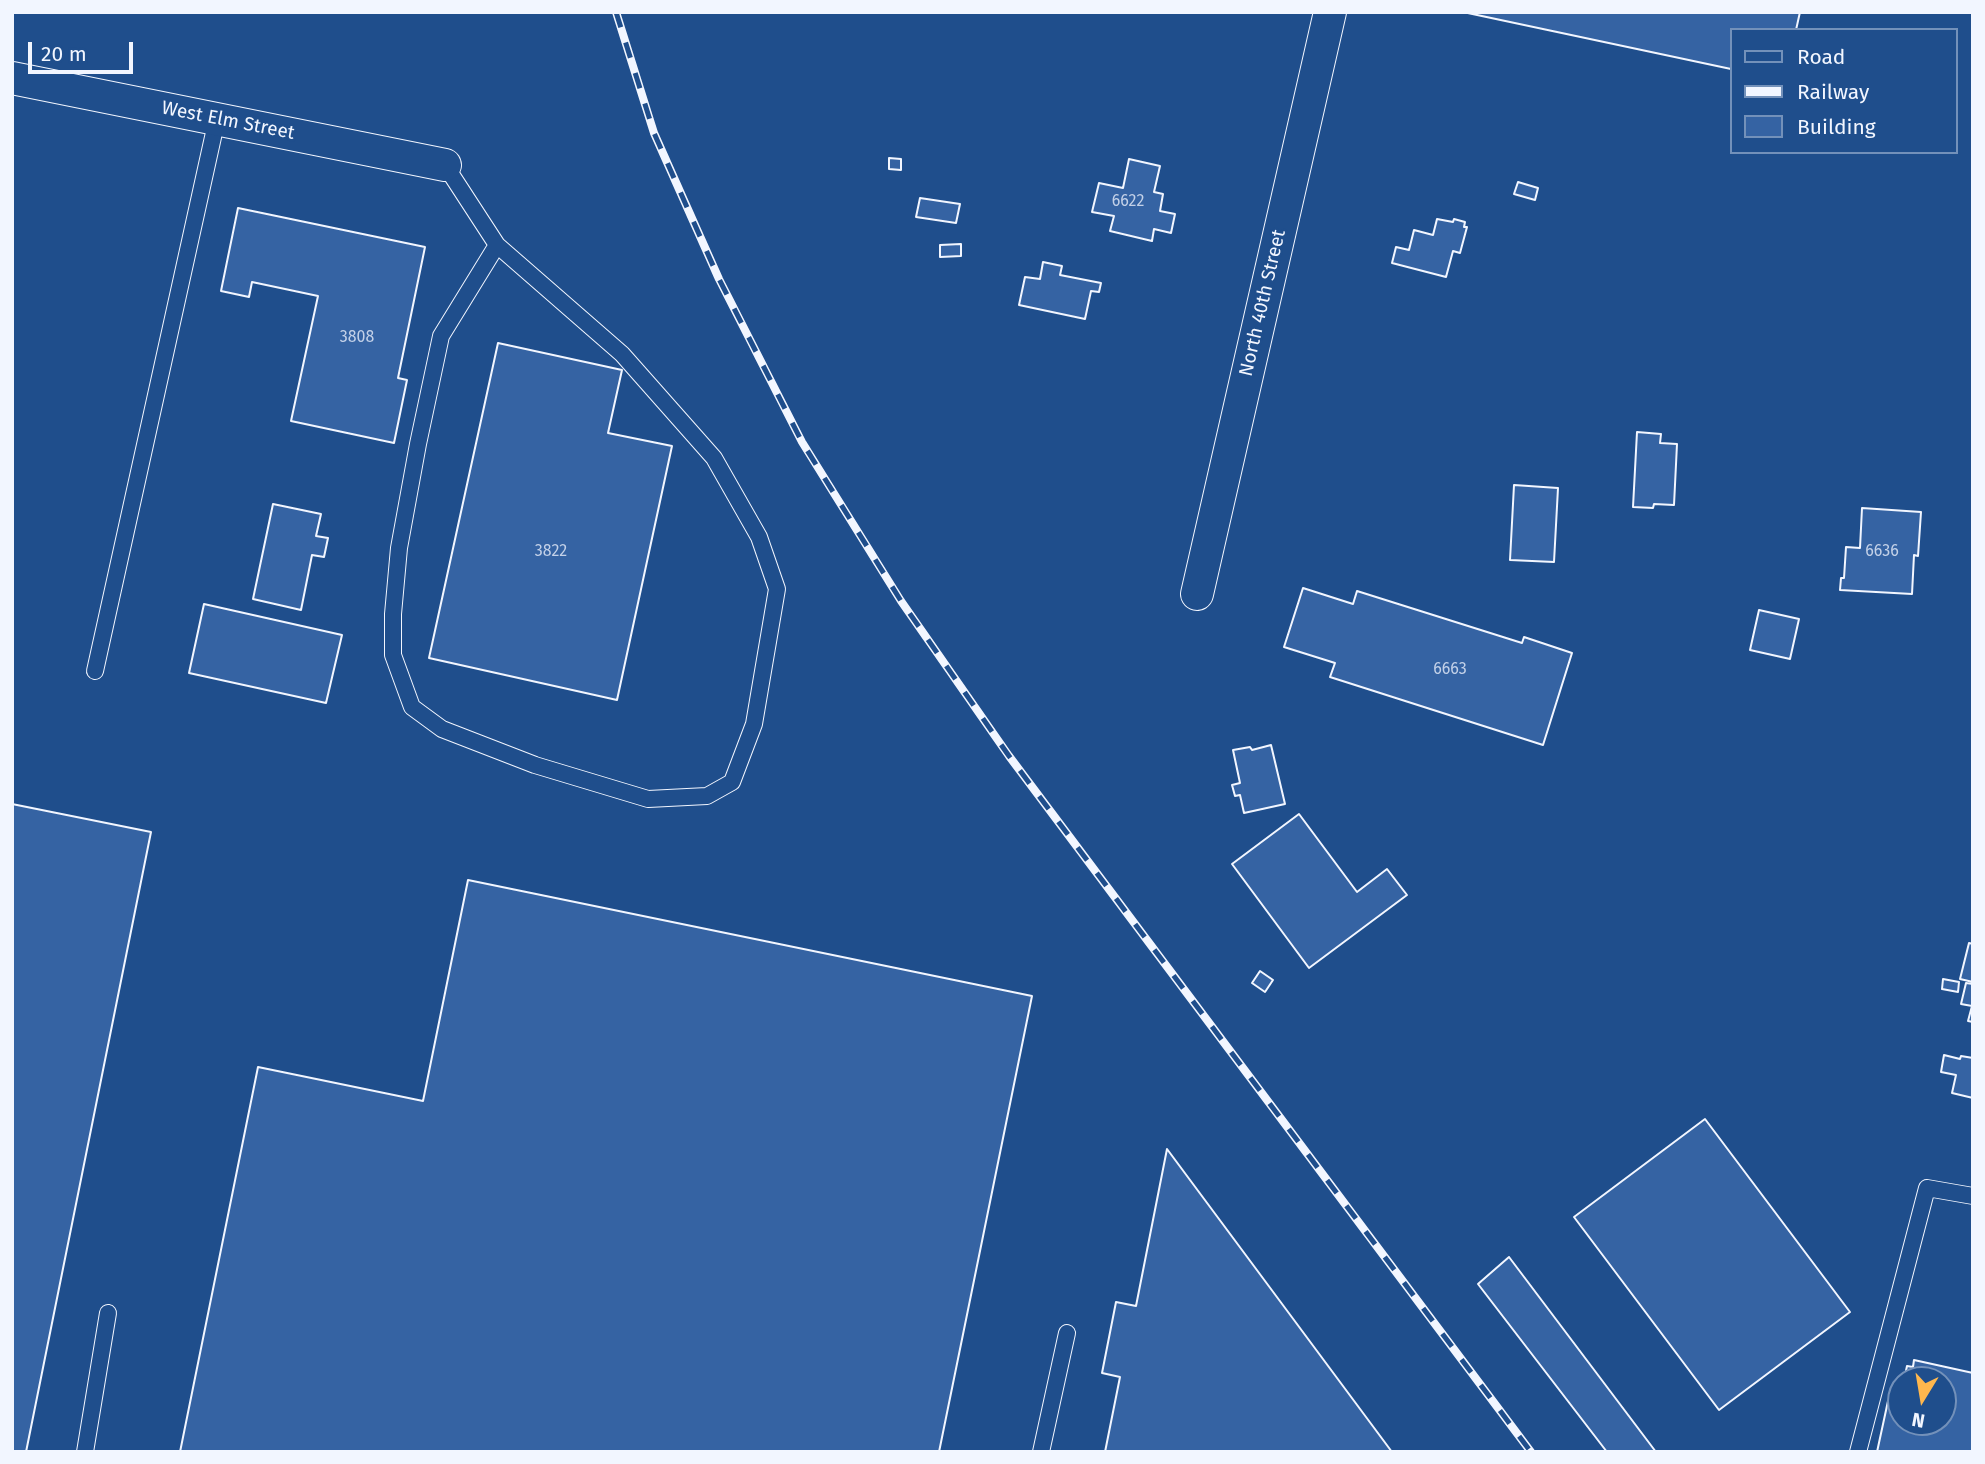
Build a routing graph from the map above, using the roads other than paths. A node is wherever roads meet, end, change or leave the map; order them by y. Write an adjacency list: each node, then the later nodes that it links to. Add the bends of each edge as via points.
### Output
1 (1330, 12): 6 (street, North 40th Street)
2 (12, 78): 3 (street, West Elm Street)
3 (217, 119): 4 (street, West Elm Street); 7 (lane)
4 (445, 165): 5 (lane)
5 (497, 245): 5 (lane, via 635,368 714,458 759,537 777,589 754,724 732,782 707,796 648,799 599,785 442,729 412,707 393,655 393,614 399,548 418,444 441,336)
6 (1197, 594)
7 (95, 671)
8 (1973, 1196): 13 (lane, via 1927,1188)
9 (108, 1312): 11 (lane)
10 (1067, 1333): 12 (lane)
11 (85, 1452)
12 (1041, 1452)
13 (1858, 1452)

